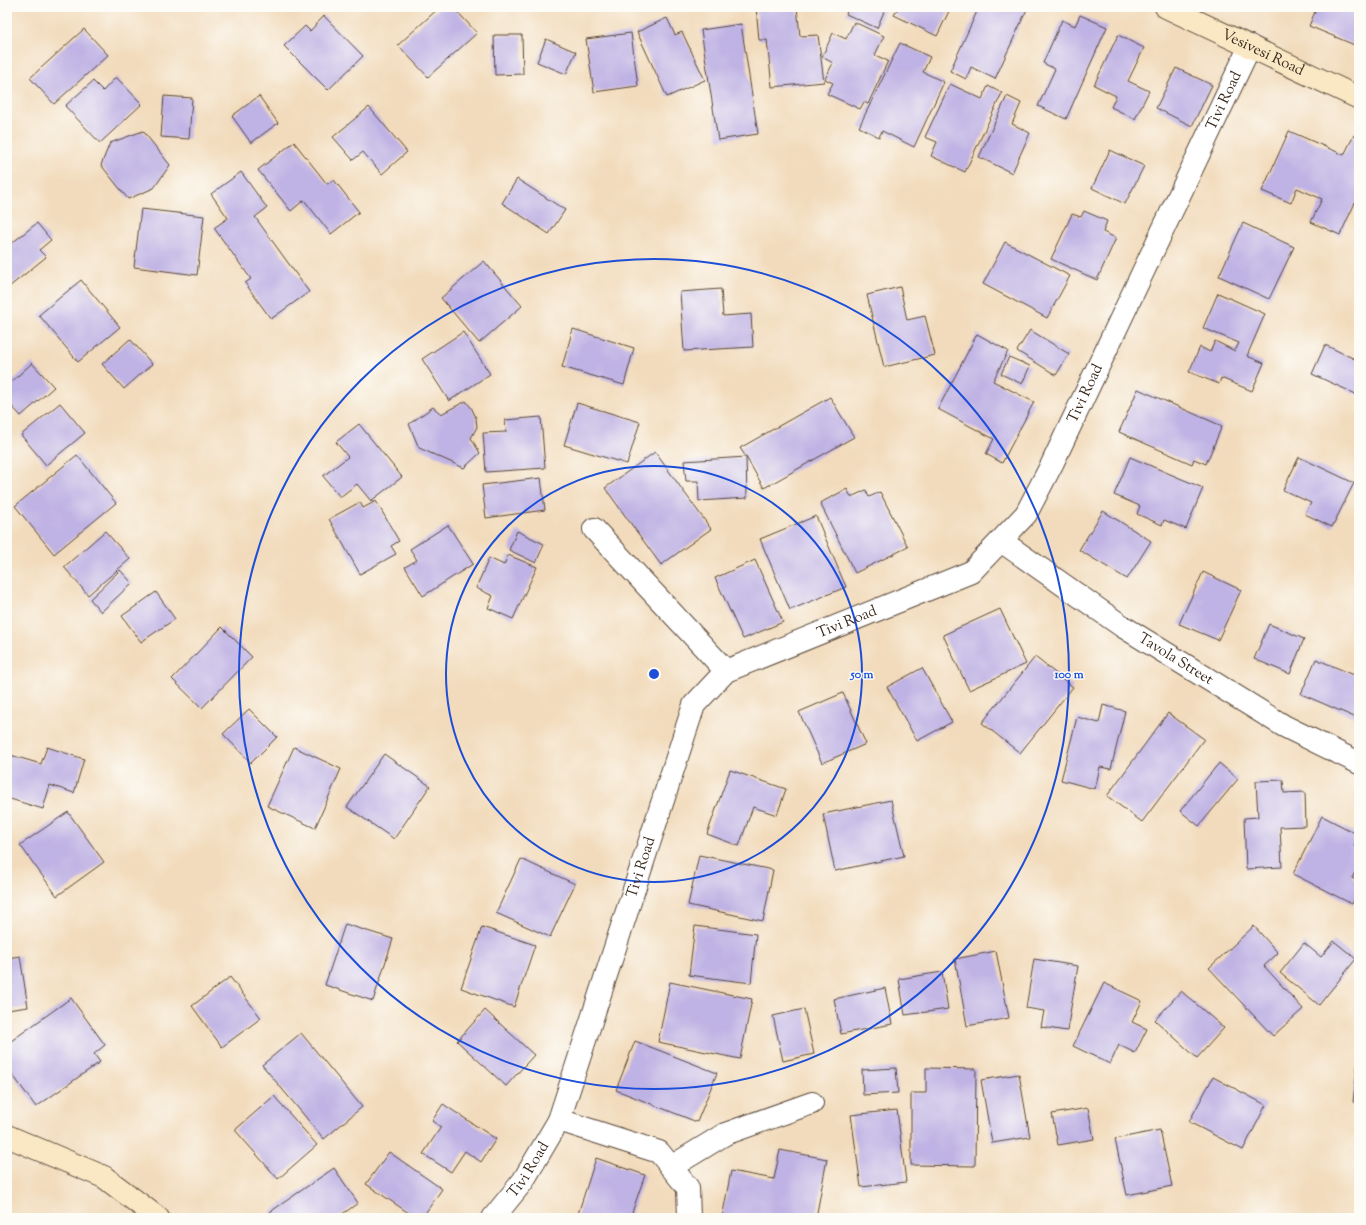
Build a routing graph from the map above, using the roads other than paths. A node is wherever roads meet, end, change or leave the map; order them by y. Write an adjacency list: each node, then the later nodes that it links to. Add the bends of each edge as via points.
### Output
1 (1166, 7): 2 (street, Vesivesi Road)
2 (1250, 46): 3 (street, Vesivesi Road); 5 (street, Tivi Road, via 1052,464 1026,514)
3 (1359, 98)
4 (594, 529): 6 (street)
5 (1001, 541): 6 (street, Tivi Road, via 971,572); 7 (street, Tavola Street, via 1122,626 1284,726)
6 (726, 671): 9 (street, Tivi Road, via 694,705)
7 (1359, 763)
8 (812, 1103): 11 (street, via 725,1134)
9 (559, 1120): 11 (street, via 659,1152); 13 (street, Tivi Road, via 523,1181)
10 (7, 1136): 12 (street, via 104,1177)
11 (671, 1167): 14 (street, via 688,1188)
12 (158, 1218)
13 (493, 1218)
14 (689, 1218)

